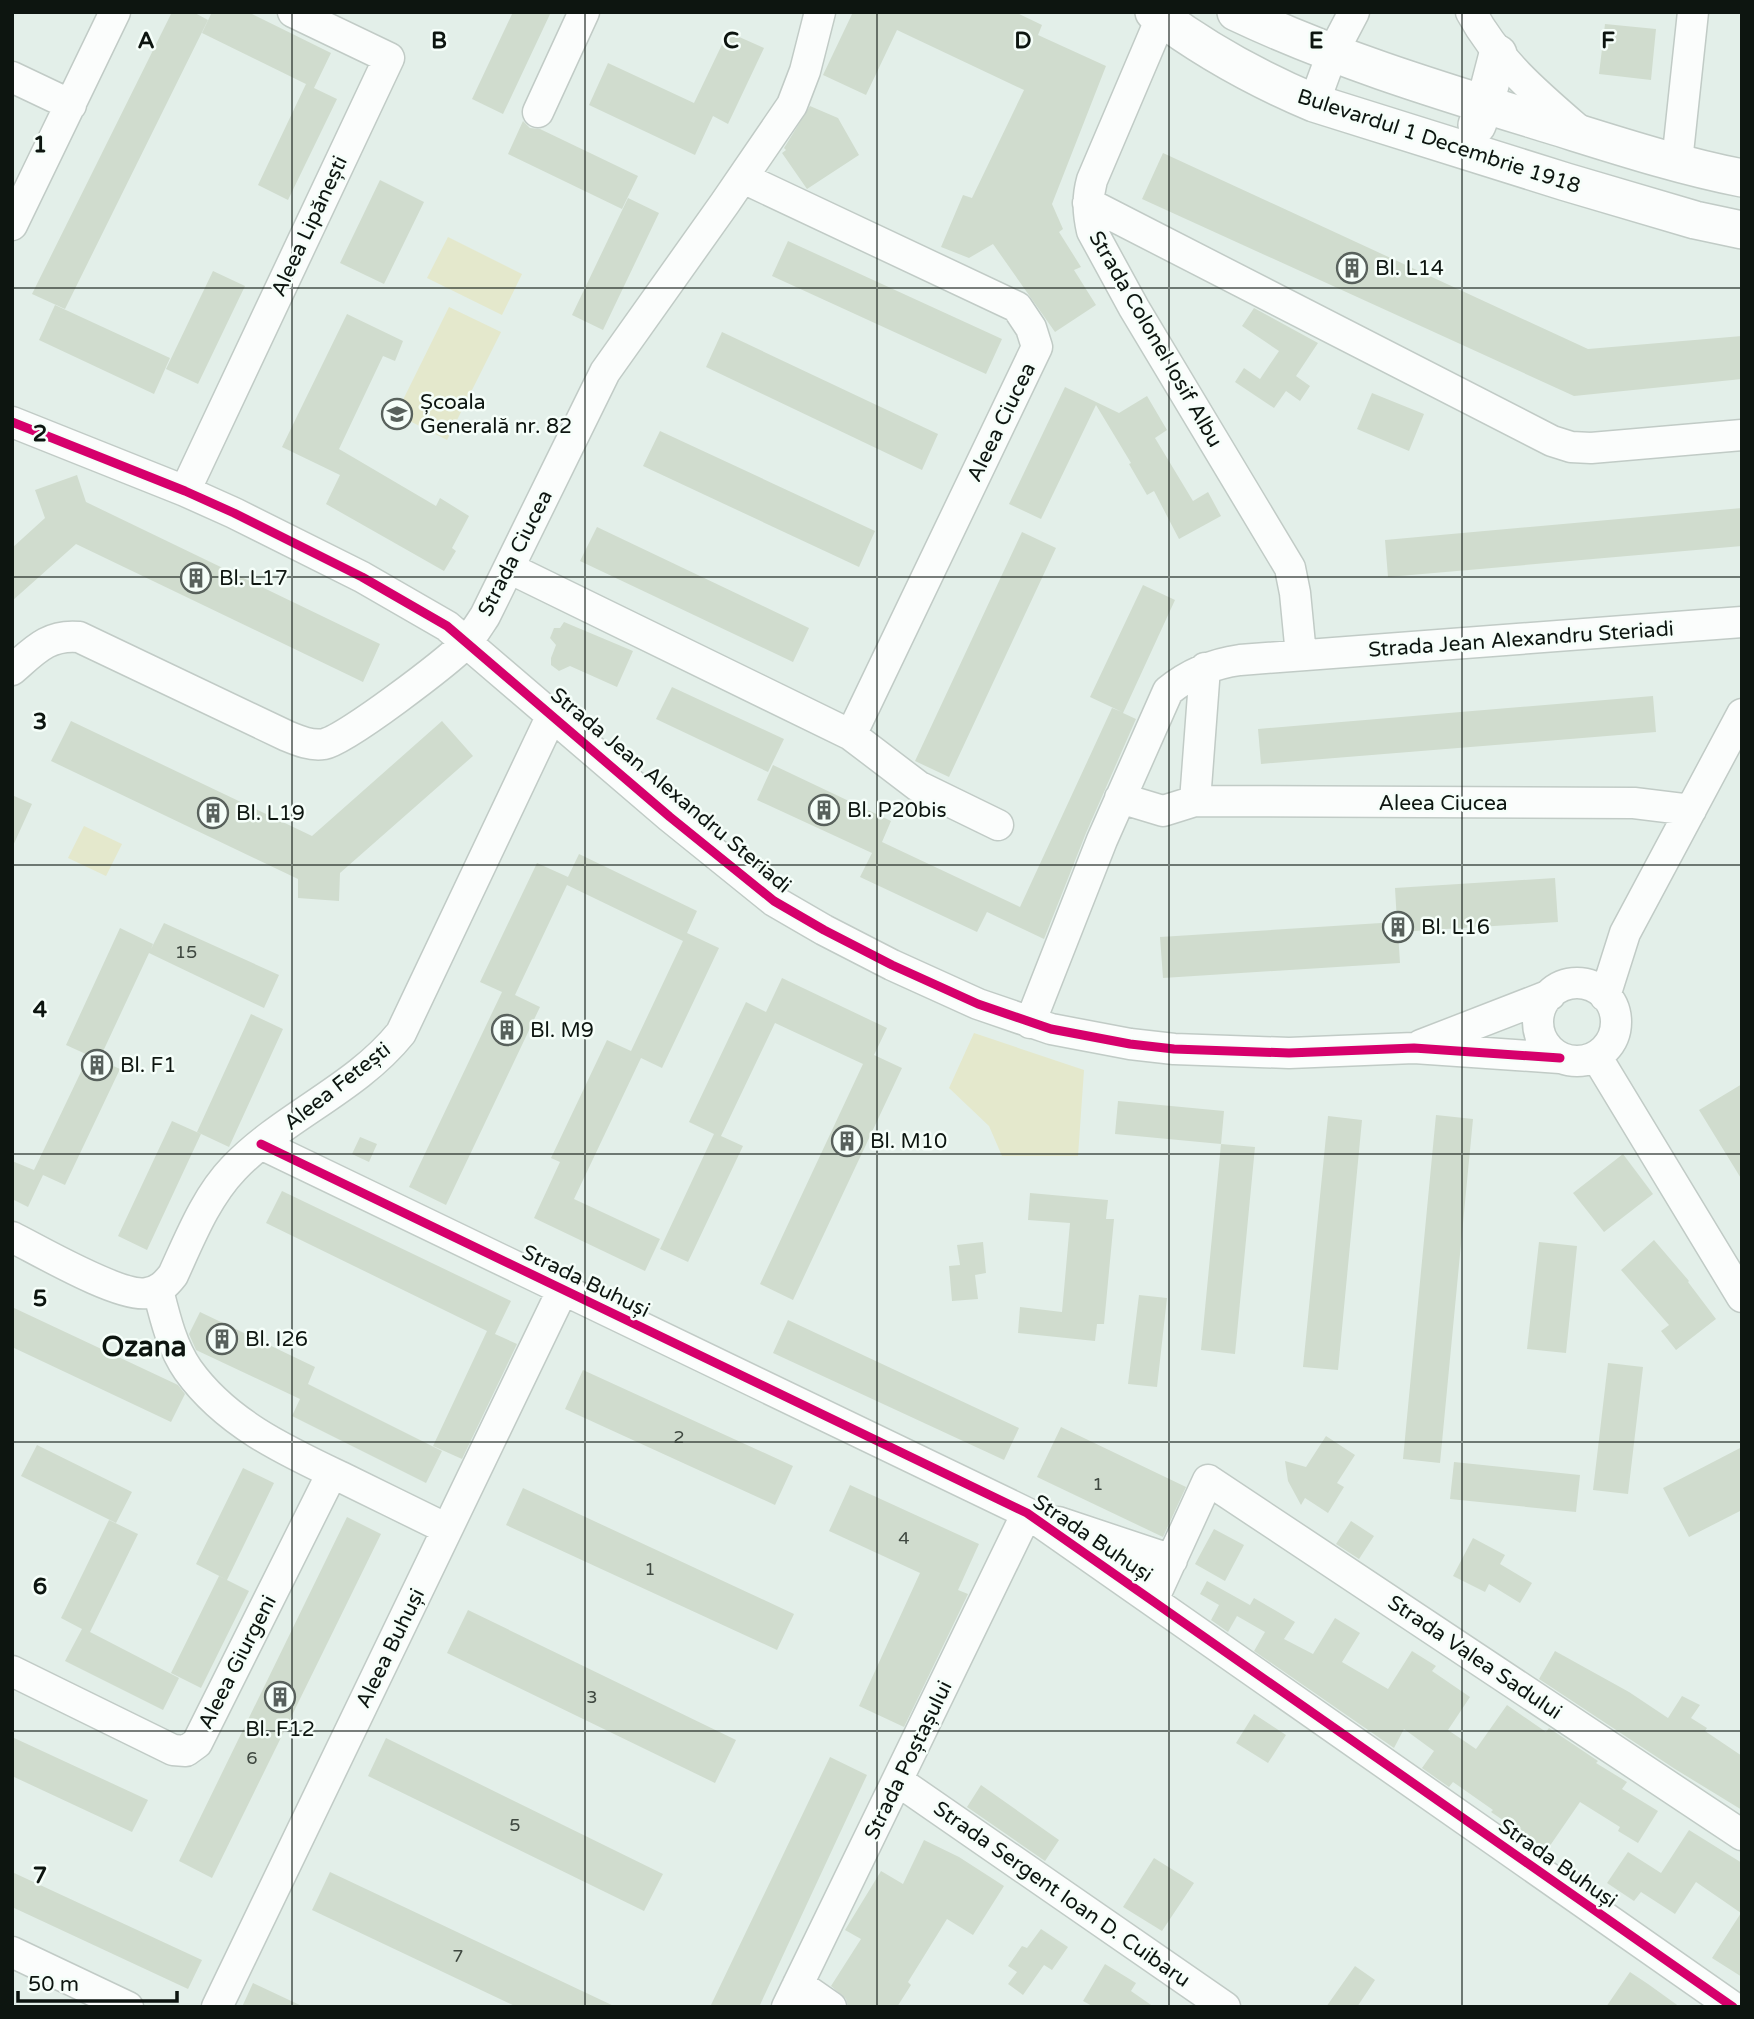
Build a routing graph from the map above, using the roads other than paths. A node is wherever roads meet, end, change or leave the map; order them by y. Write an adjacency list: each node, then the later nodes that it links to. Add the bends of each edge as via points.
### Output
1 (115, 12): 15 (street)
2 (293, 12): 27 (street, Aleea Lipănești, via 389,58)
3 (584, 12): 16 (street)
4 (820, 12): 20 (street, Strada Ciucea, via 801,85)
5 (1236, 12): 10 (main road)
6 (1354, 12): 10 (street)
7 (1471, 12): 11 (street)
8 (1693, 12): 19 (street)
9 (1157, 15): 13 (main road, Bulevardul 1 Decembrie 1918, via 1232,63); 22 (street, Strada Colonel Iosif Albu, via 1092,180)
10 (1332, 54): 13 (street); 14 (main road)
11 (1497, 54): 14 (main road); 17 (street)
12 (12, 77): 15 (street)
13 (1314, 103): 18 (main road, Bulevardul 1 Decembrie 1918)
14 (1485, 104): 17 (main road); 18 (main road)
15 (71, 105): 23 (street)
16 (538, 112)
17 (1585, 135): 19 (main road)
18 (1464, 151): 24 (main road, Bulevardul 1 Decembrie 1918)
19 (1677, 162): 21 (main road)
20 (743, 178): 28 (street, Strada Ciucea, via 604,372); 36 (street, Aleea Ciucea, via 1017,307 1037,347)
21 (1742, 178)
22 (1088, 203): 26 (street, via 1552,441 1591,447); 31 (street, Strada Colonel Iosif Albu, via 1093,231 1134,308 1290,568)
23 (12, 225)
24 (1742, 230)
25 (12, 422): 27 (street, Strada Jean Alexandru Steriadi)
26 (1742, 435)
27 (185, 491): 30 (street, Strada Jean Alexandru Steriadi, via 362,577)
28 (509, 568): 30 (street, Strada Ciucea); 36 (street)
29 (1742, 622): 31 (street, Strada Jean Alexandru Steriadi)
30 (468, 641): 33 (street, Strada Ciucea, via 348,733 325,744 287,736 79,637 56,637); 35 (street, Strada Jean Alexandru Steriadi)
31 (1301, 655): 32 (street)
32 (1205, 668): 37 (street, via 1168,691); 38 (street)
33 (12, 670)
34 (1742, 714): 39 (street, Strada Jean Alexandru Steriadi)
35 (552, 715): 44 (street, Strada Jean Alexandru Steriadi, via 774,901 892,965); 48 (street, Aleea Fetești, via 401,1033 370,1064)
36 (851, 735): 40 (street, via 918,786)
37 (1120, 798): 38 (street, Aleea Ciucea, via 1163,811); 44 (street)
38 (1195, 801): 39 (street, Aleea Ciucea, via 1634,803)
39 (1691, 810): 41 (street, Strada Jean Alexandru Steriadi)
40 (998, 825)
41 (1625, 933): 42 (street, Strada Jean Alexandru Steriadi); 43 (street, Strada Jean Alexandru Steriadi)
42 (1563, 989): 43 (street, via 1597,989); 45 (street, Strada Jean Alexandru Steriadi); 47 (street, via 1542,1005 1539,1017 1543,1041)
43 (1605, 996): 46 (street, via 1614,1012 1615,1030)
44 (1030, 1023): 45 (street, Strada Jean Alexandru Steriadi, via 1174,1049 1289,1053)
45 (1414, 1048): 47 (street, Strada Jean Alexandru Steriadi)
46 (1597, 1056): 47 (street, via 1573,1061); 52 (street)
47 (1560, 1058)
48 (261, 1144): 50 (street, Strada Buhuși); 51 (street, Aleea Fetești, via 218,1188 173,1275)
49 (12, 1237): 51 (street, via 121,1290 146,1294)
50 (563, 1289): 54 (street, Strada Buhuși); 55 (street, Aleea Buhuși)
51 (158, 1290): 53 (street, via 174,1344 204,1390 245,1426)
52 (1742, 1297)
53 (332, 1473): 55 (street); 58 (street, Aleea Giurgeni, via 197,1743 186,1751 173,1750)
54 (1027, 1513): 56 (street); 57 (street, Strada Buhuși); 59 (street, Strada Poștașului)
55 (447, 1529): 64 (street, Aleea Buhuși)
56 (1172, 1560): 57 (street); 60 (street, Strada Valea Sadului, via 1208,1480)
57 (1153, 1600): 67 (street, Strada Buhuși)
58 (12, 1671)
59 (898, 1781): 62 (street, Strada Poștașului); 66 (street, Strada Sergent Ioan D. Cuibaru)
60 (1742, 1835)
61 (12, 1952): 63 (street)
62 (792, 1995): 65 (street)
63 (128, 2007)
64 (217, 2007)
65 (831, 2007)
66 (1226, 2007)
67 (1733, 2007)

